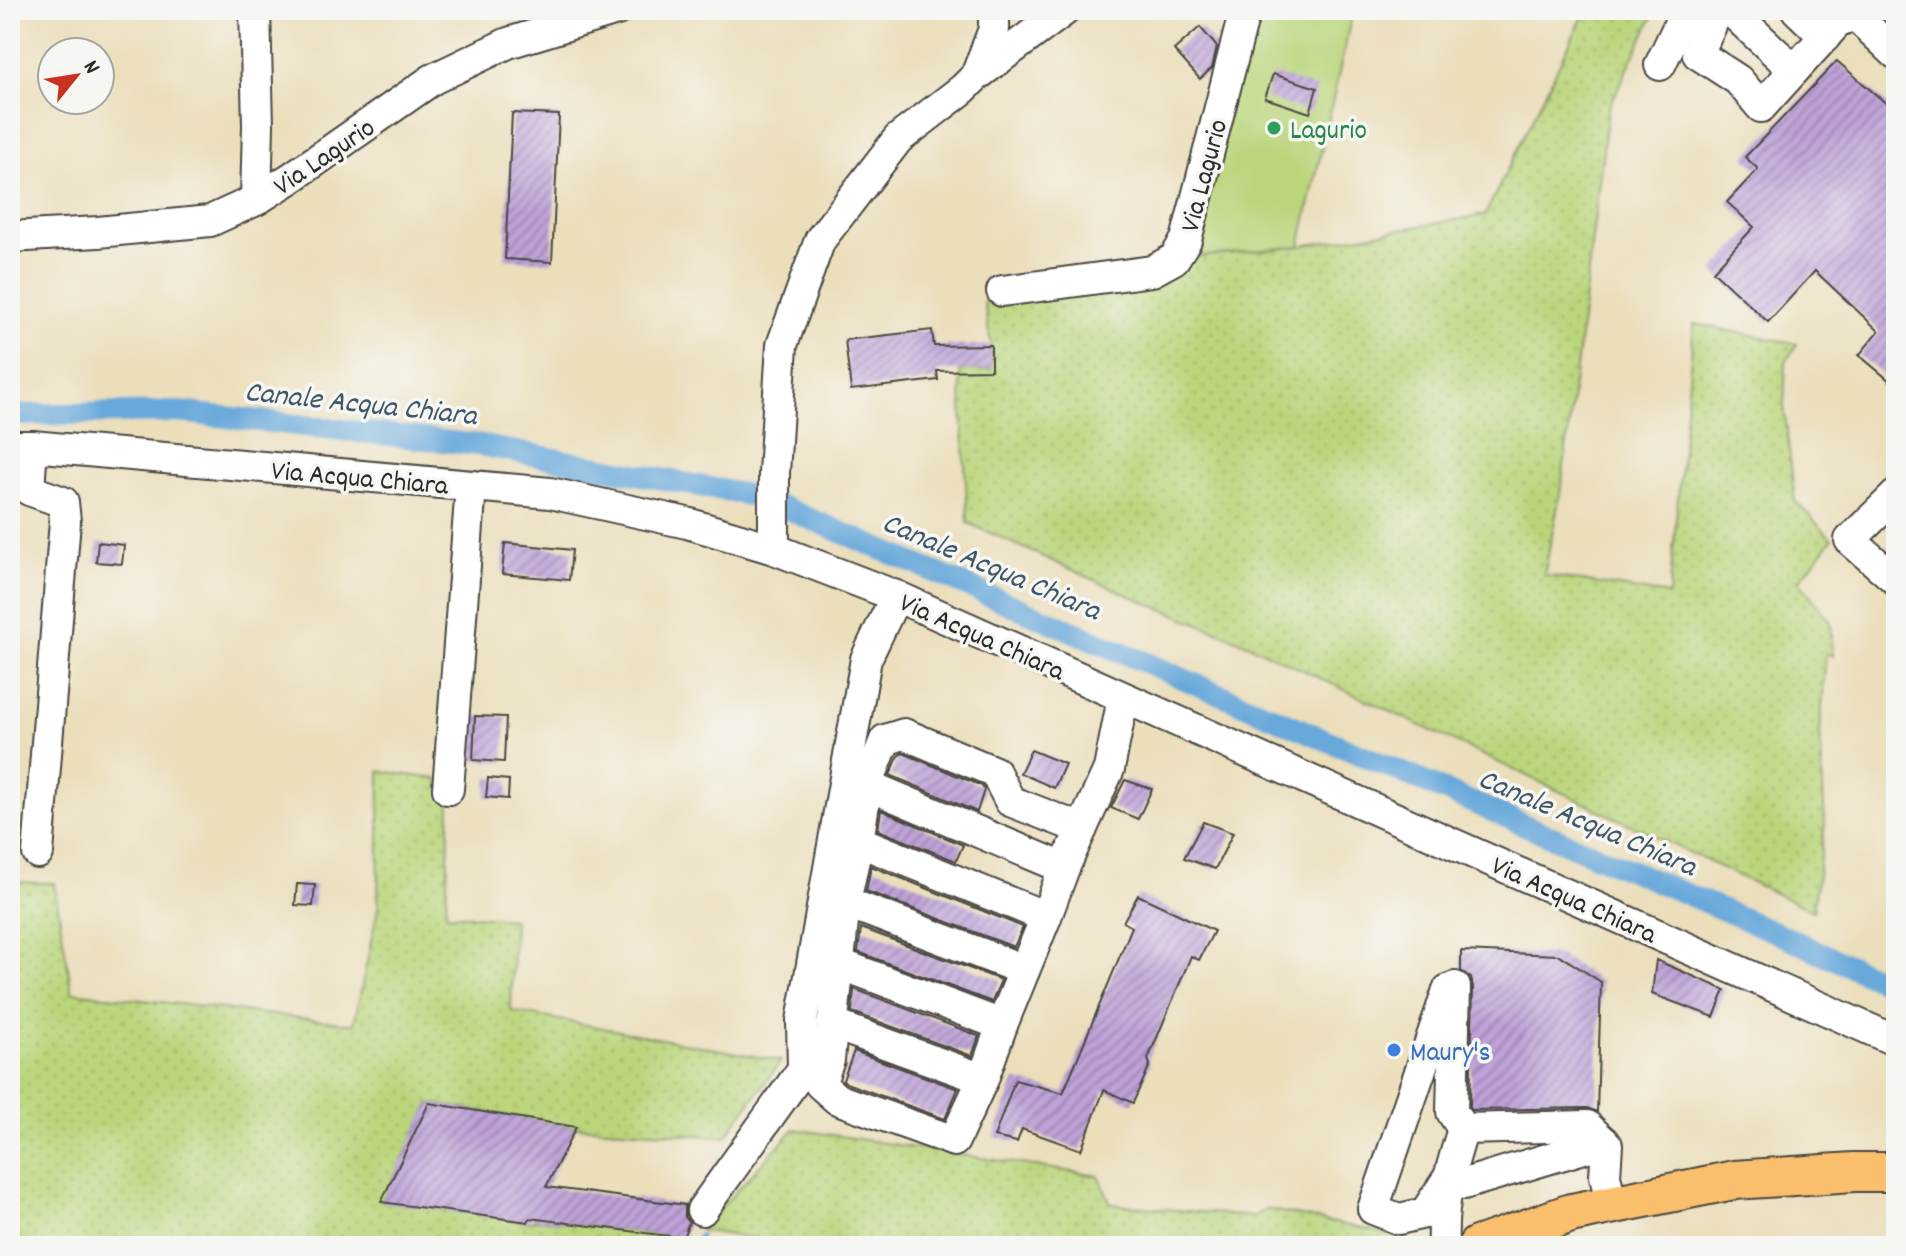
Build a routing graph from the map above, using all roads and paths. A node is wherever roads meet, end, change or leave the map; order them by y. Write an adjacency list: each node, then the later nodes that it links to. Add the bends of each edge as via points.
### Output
1 (255, 10): 16 (street)
2 (617, 10): 16 (street, Via Lagurio, via 508,43 433,79)
3 (994, 10): 15 (street, via 994,29)
4 (1245, 10): 18 (street, Via Lagurio, via 1186,240 1174,259 1152,271)
5 (1686, 10): 13 (street)
6 (1718, 10): 14 (street, via 1698,54 1738,80 1761,107)
7 (1730, 10): 14 (street)
8 (1797, 10): 11 (street)
9 (1858, 13): 11 (street, via 1837,23); 12 (street)
10 (1044, 16): 15 (street)
11 (1825, 37): 14 (street)
12 (1896, 54)
13 (1660, 65)
14 (1794, 70)
15 (976, 76): 22 (street, via 898,139 820,240 782,345)
16 (256, 200): 17 (street, Via Lagurio, via 210,221)
17 (10, 237)
18 (1002, 291)
19 (21, 446): 20 (street, Via Acqua Chiara); 30 (street, via 29,490 63,502 65,521)
20 (471, 486): 22 (street, Via Acqua Chiara, via 550,493); 27 (street)
21 (1896, 495): 23 (street, via 1850,540)
22 (774, 538): 24 (street, Via Acqua Chiara)
23 (1896, 580)
24 (896, 596): 25 (street, Via Acqua Chiara); 45 (street, via 866,659 802,1021 803,1069)
25 (1123, 698): 28 (street, via 1109,769); 38 (street, Via Acqua Chiara)
26 (867, 785): 28 (street, via 885,740 904,734 995,772 1010,801); 29 (street); 31 (street)
27 (448, 789)
28 (1082, 829): 31 (street)
29 (858, 841): 32 (street); 33 (street)
30 (38, 853)
31 (1064, 868): 33 (street)
32 (845, 902): 34 (street); 35 (street)
33 (1046, 917): 35 (street)
34 (840, 964): 36 (street); 37 (street)
35 (1024, 970): 37 (street)
36 (832, 1024): 39 (street); 39 (street, via 829,1060 820,1084 837,1099 954,1141)
37 (1002, 1025): 39 (street)
38 (1896, 1041)
39 (983, 1079)
40 (1463, 1129): 41 (street, via 1587,1126); 43 (street); 43 (street, via 1452,1112 1455,987 1448,990 1373,1209 1399,1219 1425,1213)
41 (1604, 1142): 43 (street, via 1464,1184); 44 (street)
42 (1896, 1172): 44 (main road, via 1734,1180)
43 (1447, 1180): 46 (street)
44 (1612, 1205): 47 (main road, via 1571,1213)
45 (702, 1210)
46 (1443, 1246)
47 (1477, 1246)

